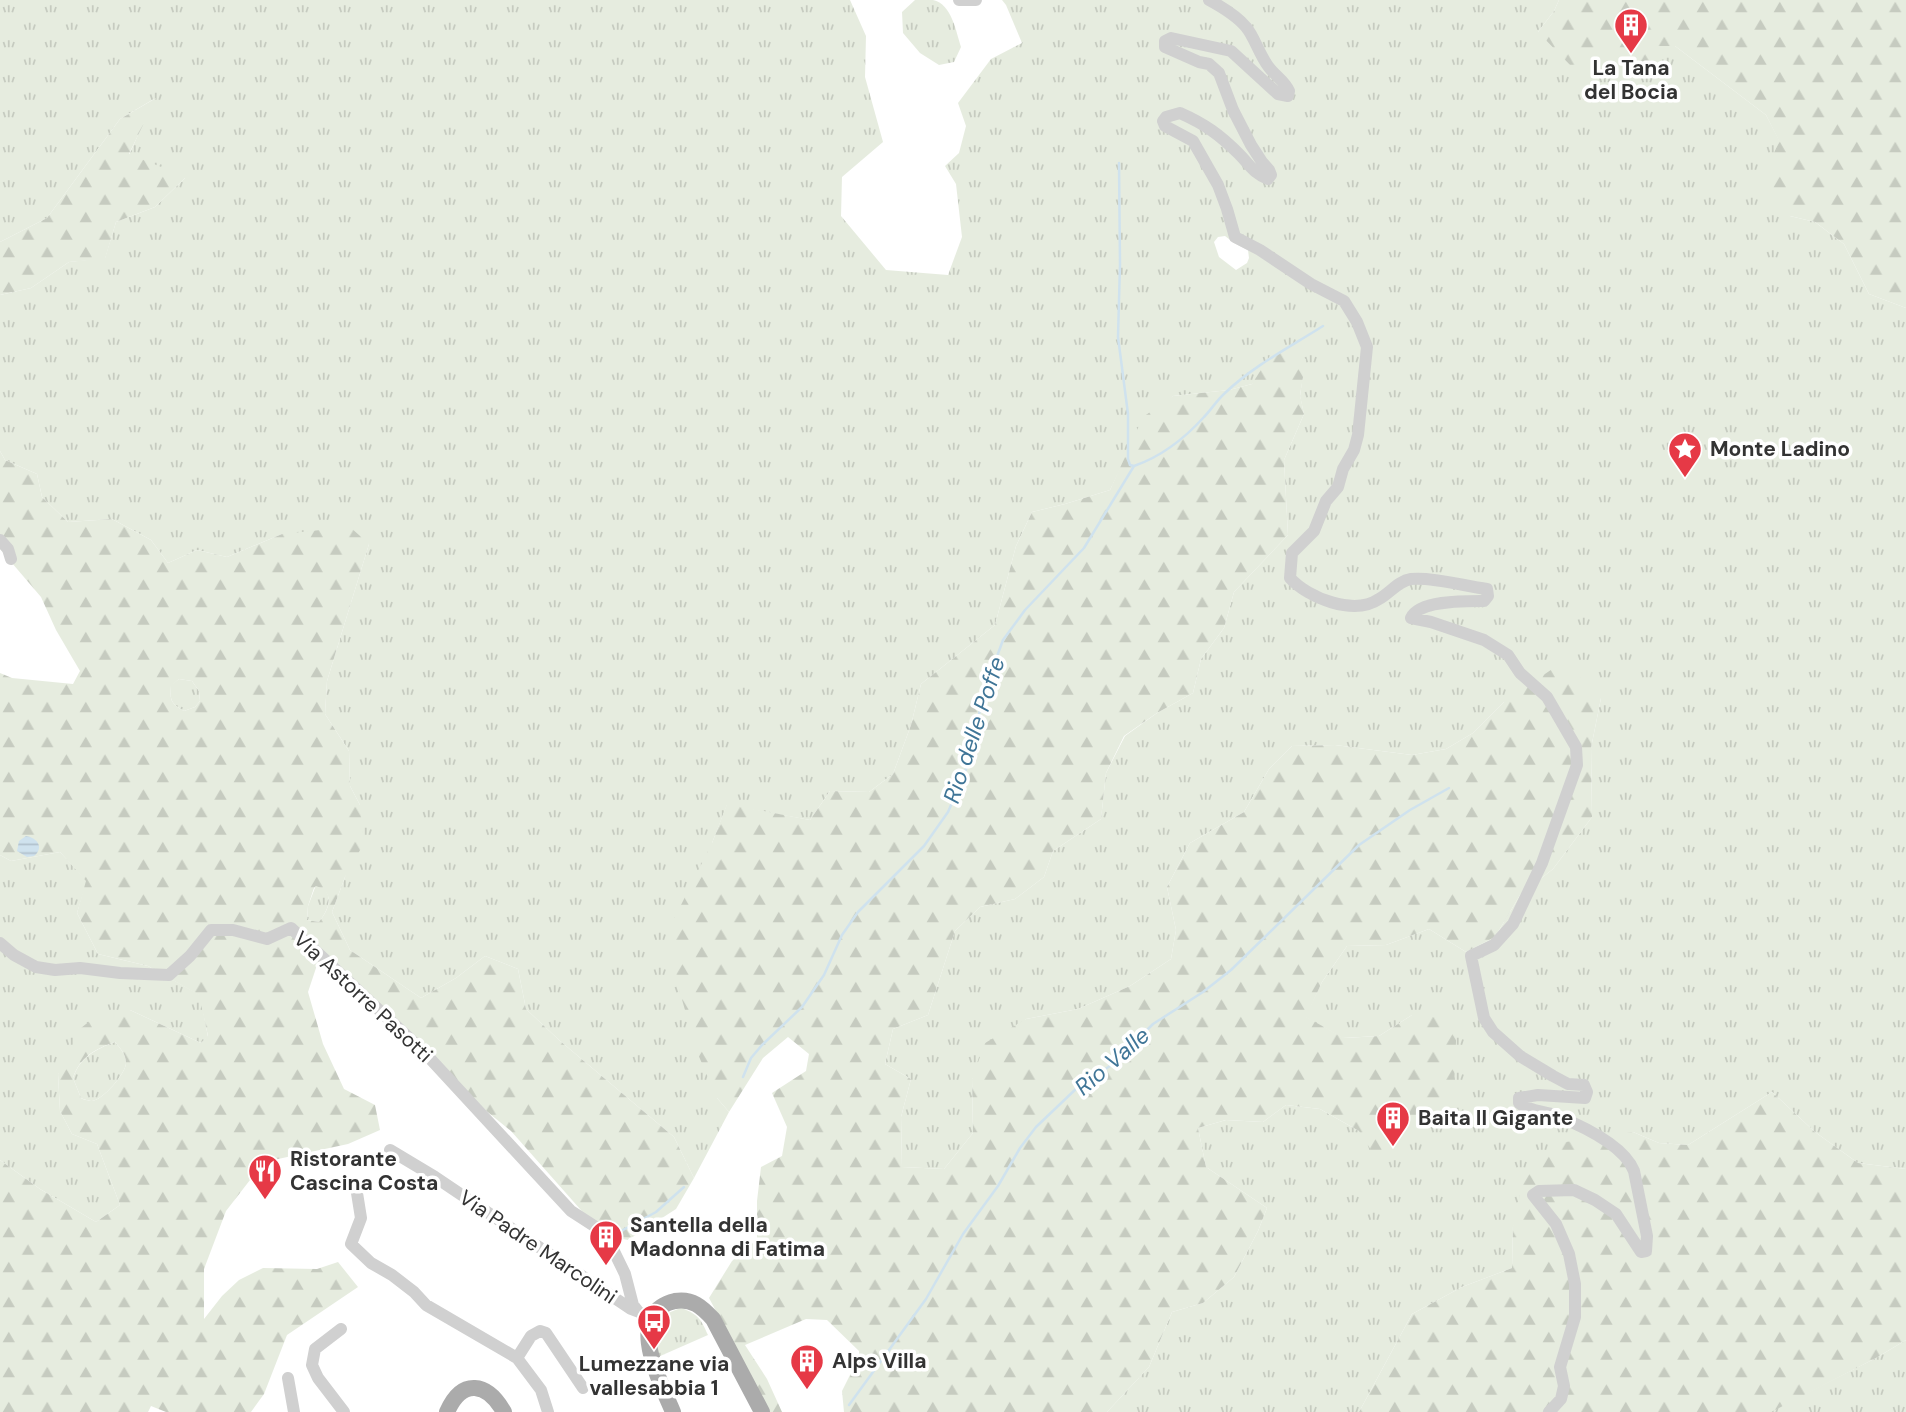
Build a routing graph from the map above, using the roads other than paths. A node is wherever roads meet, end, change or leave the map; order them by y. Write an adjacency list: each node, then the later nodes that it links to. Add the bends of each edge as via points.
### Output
1 (958, 0): 2 (street)
2 (976, 0)
3 (1209, 0): 22 (street, via 1247,28 1258,53 1287,86 1288,96 1278,94 1231,51 1171,38 1164,41 1165,47 1209,64 1219,73 1233,110 1271,175 1268,179 1257,175 1204,123 1180,113 1166,117 1165,126 1193,141 1218,185 1234,237 1344,301 1367,347 1354,450 1314,531 1292,553 1290,578 1312,595 1342,605 1370,604 1409,579 1487,589 1484,601 1419,608 1410,618 1484,640 1508,655 1547,697 1576,747 1577,765 1542,863 1513,924 1494,944 1471,956 1483,1018 1493,1032 1520,1056 1568,1084 1584,1085 1587,1092 1585,1098 1538,1096 1519,1098 1519,1103 1555,1115 1622,1152 1634,1171 1647,1236 1646,1251 1640,1252 1616,1214 1574,1189 1533,1195 1556,1224 1575,1284 1575,1317 1560,1367 1564,1386 1561,1399)
4 (0, 540): 5 (street)
5 (11, 559)
6 (0, 943): 9 (street, Via Astorre Pasotti, via 36,967 169,975 211,930 267,939 291,928 423,1051 572,1211 605,1233)
7 (390, 1150): 9 (street, Via Padre Marcolini)
8 (357, 1193): 12 (street, via 361,1218 351,1244 362,1256 414,1292 426,1306)
9 (636, 1310): 10 (street, Via Padre Marcolini)
10 (651, 1320): 20 (main road, via 647,1343); 21 (main road, via 667,1303 679,1300 703,1308)
11 (341, 1329): 16 (street, via 315,1349 312,1366)
12 (517, 1358): 14 (street, via 531,1336 545,1333); 19 (street, via 541,1390)
13 (288, 1378): 15 (street)
14 (583, 1388)
15 (294, 1412)
16 (344, 1412)
17 (447, 1412): 18 (main road, via 453,1398 467,1389 480,1388)
18 (505, 1412)
19 (548, 1412)
20 (673, 1412)
21 (762, 1412)
22 (1549, 1412)

